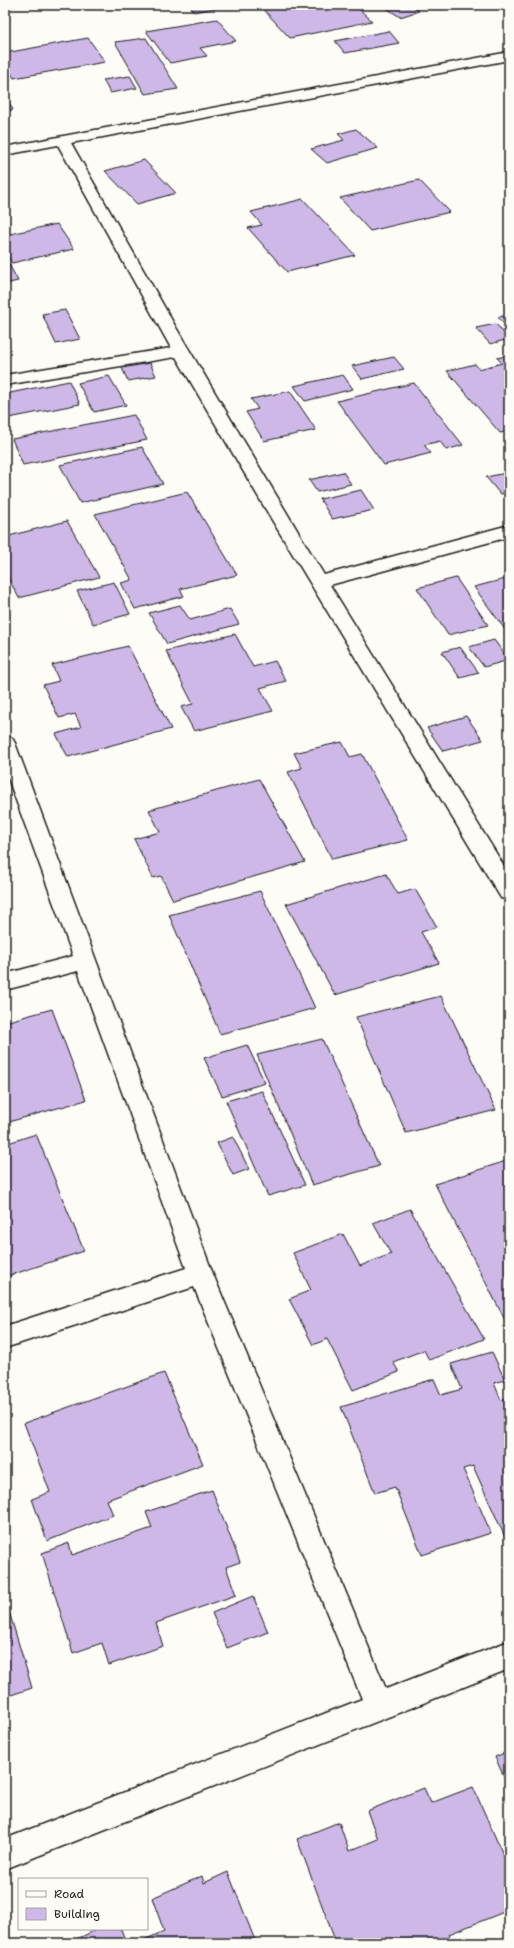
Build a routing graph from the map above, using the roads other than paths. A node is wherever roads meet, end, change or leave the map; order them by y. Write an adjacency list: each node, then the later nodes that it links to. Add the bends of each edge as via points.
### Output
1 (509, 56): 2 (street)
2 (63, 140): 3 (street); 4 (street)
3 (5, 151)
4 (182, 352): 5 (street); 7 (street)
5 (5, 380)
6 (509, 531): 7 (street)
7 (319, 582): 9 (street)
8 (5, 743): 10 (street)
9 (509, 892)
10 (85, 961): 11 (street); 12 (street)
11 (5, 982)
12 (202, 1274): 13 (street); 15 (street)
13 (5, 1337)
14 (509, 1655): 15 (street)
15 (379, 1706): 16 (street)
16 (5, 1854)

